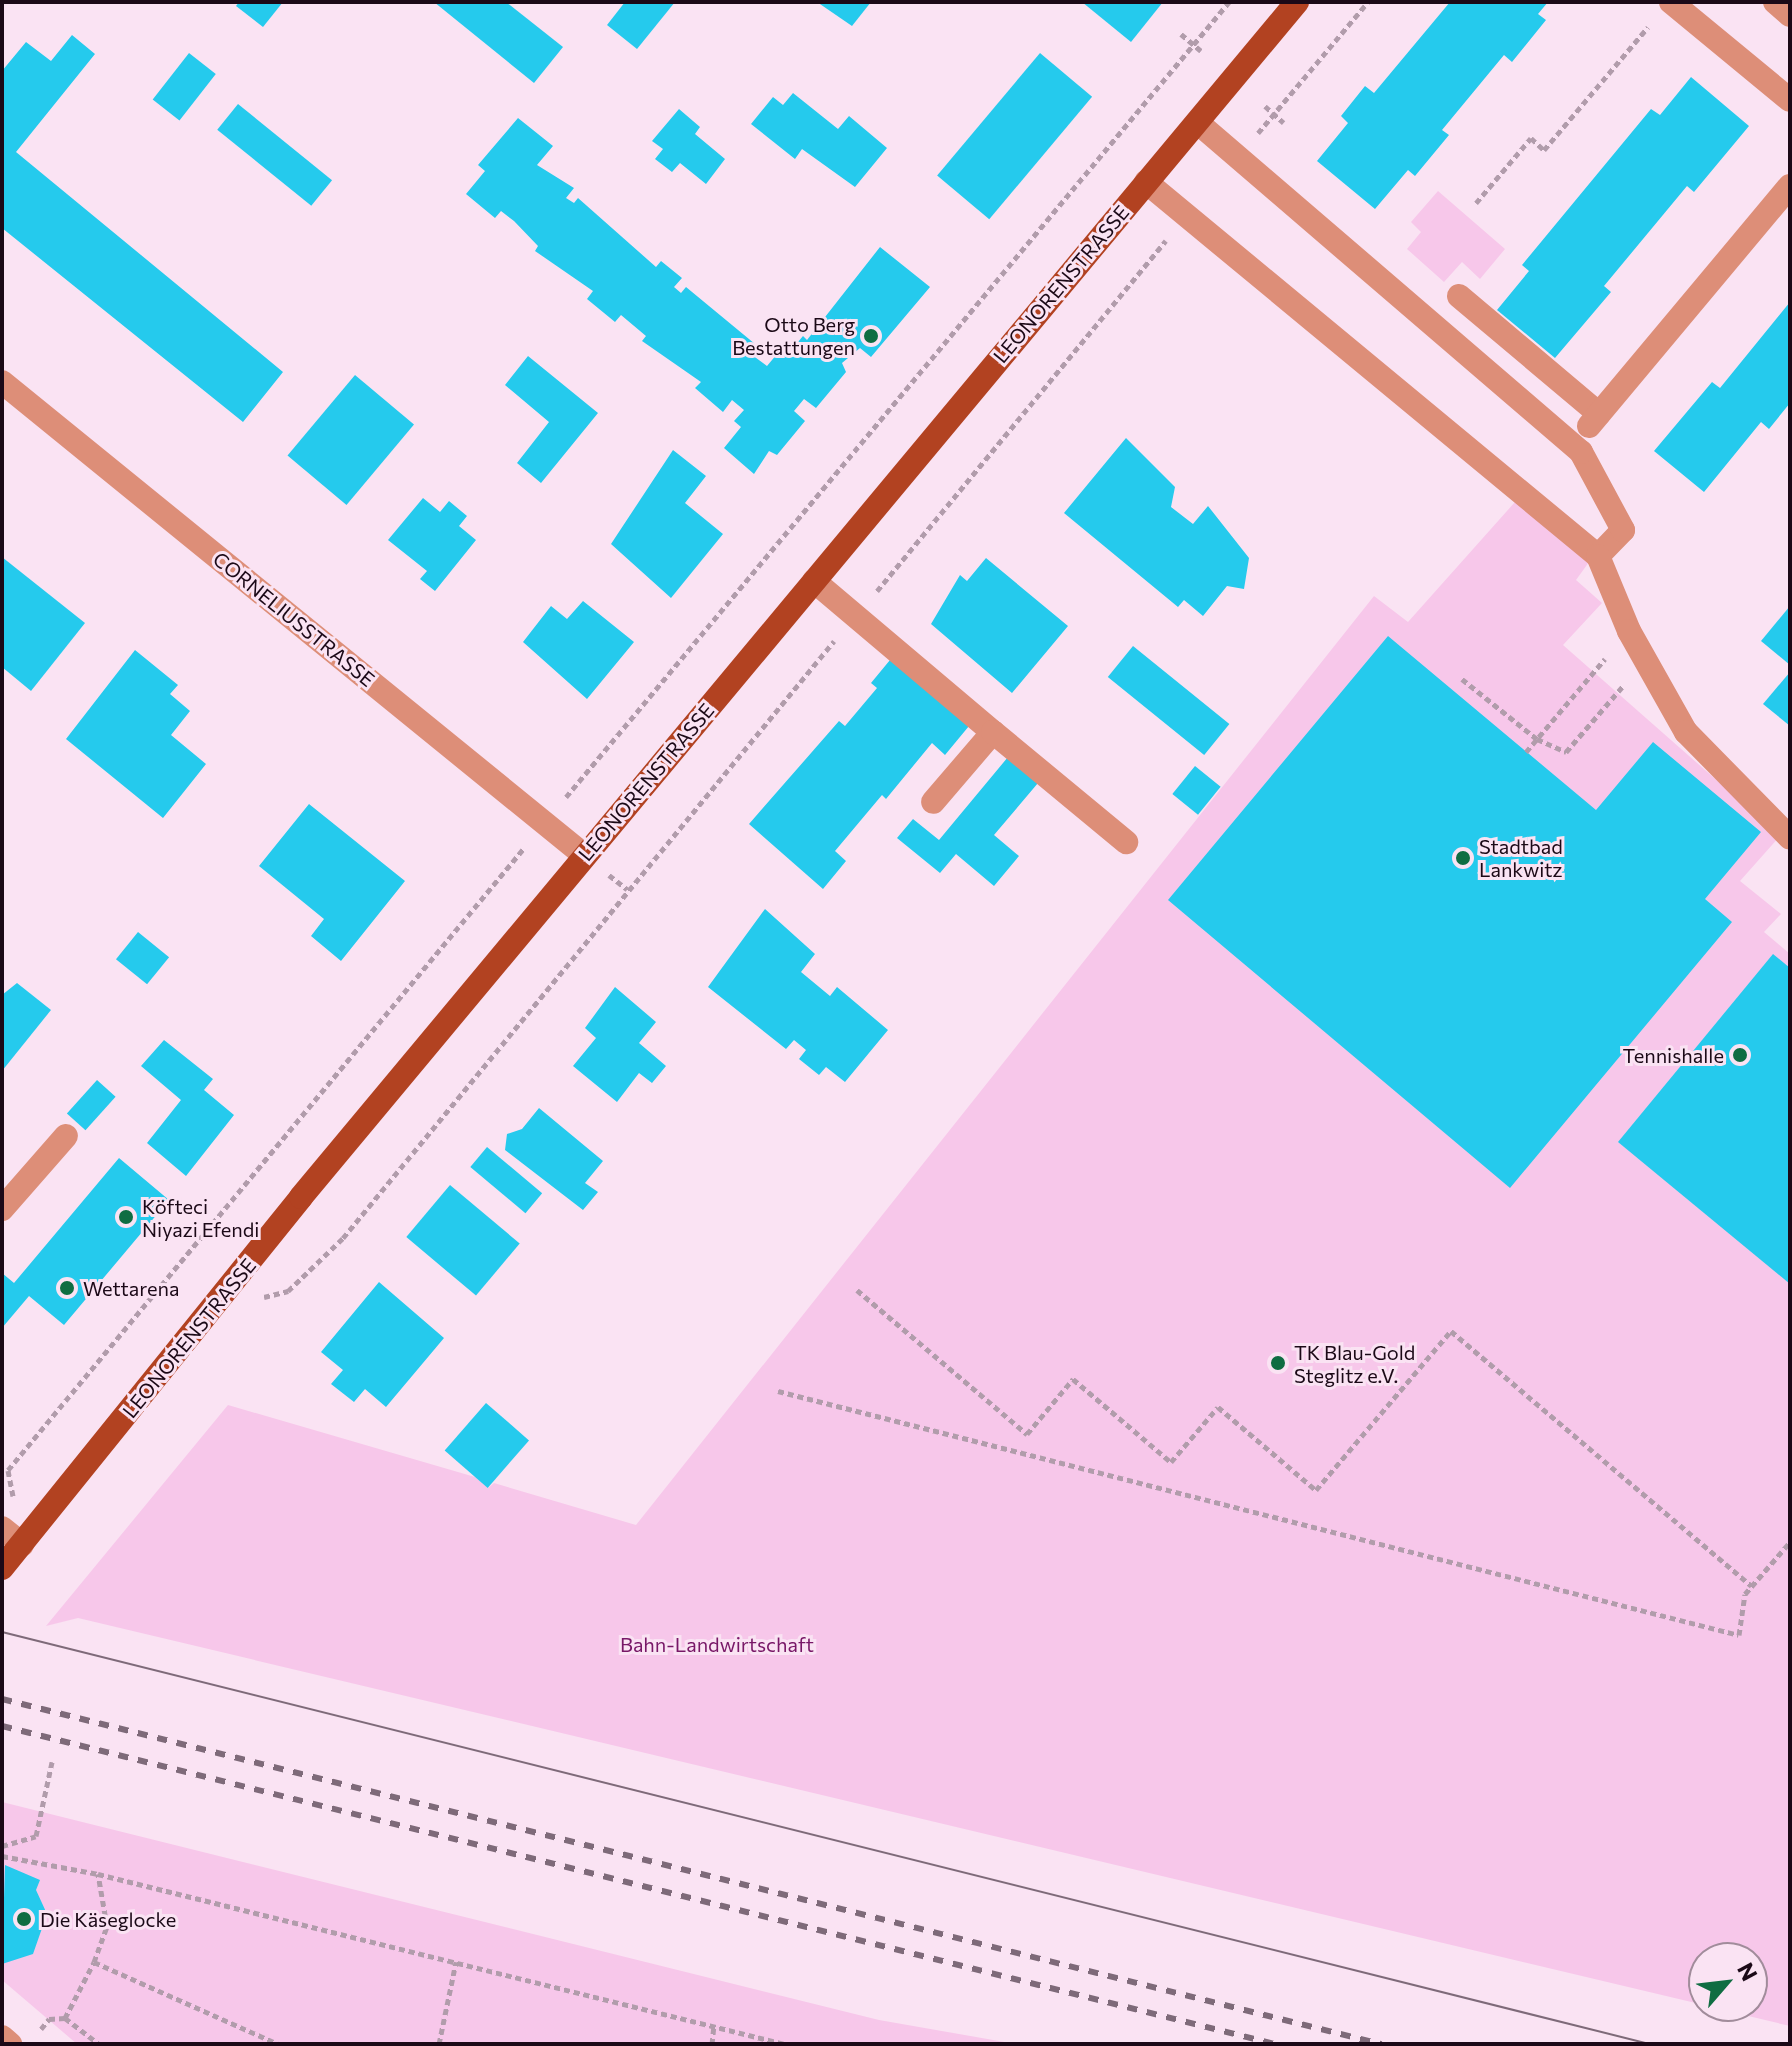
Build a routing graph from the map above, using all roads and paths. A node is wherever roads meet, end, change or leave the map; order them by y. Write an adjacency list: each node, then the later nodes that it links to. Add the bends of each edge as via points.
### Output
1 (1229, 2): 8 (path)
2 (1297, 2): 13 (main road, LEONORENSTRASSE)
3 (1368, 2): 12 (path)
4 (1775, 2): 6 (street)
5 (1666, 8): 10 (street); 18 (path, via 1544,150 1531,138)
6 (1790, 15)
7 (1181, 34): 8 (path)
8 (1193, 44): 9 (path); 31 (path)
9 (1201, 51)
10 (1790, 100)
11 (1265, 106): 12 (path)
12 (1274, 114): 14 (path); 15 (path)
13 (1197, 122): 15 (street); 16 (main road, LEONORENSTRASSE)
14 (1284, 123)
15 (1237, 157): 22 (street, via 1581,452 1623,530)
16 (1146, 182): 19 (street); 23 (main road, LEONORENSTRASSE)
17 (1790, 186): 20 (street, via 1594,420)
18 (1476, 203)
19 (1186, 216): 22 (street); 24 (path)
20 (1459, 296)
21 (2, 382): 35 (street, CORNELIUSSTRASSE)
22 (1598, 556): 25 (street)
23 (814, 581): 24 (street); 35 (main road, LEONORENSTRASSE)
24 (855, 616): 28 (street); 40 (path, via 343,1238)
25 (1646, 661): 29 (path, via 1566,752); 33 (street, via 1686,732)
26 (1601, 665): 29 (path)
27 (1462, 679): 29 (path)
28 (993, 732): 32 (street); 34 (street)
29 (1537, 739): 30 (path)
30 (1526, 752)
31 (577, 783)
32 (933, 802)
33 (1790, 838)
34 (1126, 842)
35 (585, 856): 44 (main road, LEONORENSTRASSE)
36 (508, 866): 42 (path)
37 (66, 1136): 38 (street)
38 (2, 1209)
39 (857, 1290): 47 (path, via 1027,1434 1073,1379 1171,1462 1218,1407 1316,1490 1451,1331)
40 (288, 1291)
41 (778, 1391): 47 (path, via 1739,1635)
42 (8, 1470)
43 (2, 1528): 44 (street)
44 (22, 1544): 46 (main road, LEONORENSTRASSE)
45 (1789, 1544): 47 (path)
46 (2, 1568)
47 (1752, 1586)
48 (52, 1762): 49 (path, via 36,1836)
49 (2, 1846)
50 (2, 1856): 51 (path)
51 (98, 1874): 52 (path, via 107,1926); 53 (path)
52 (94, 1962): 54 (path); 60 (path)
53 (456, 1962): 55 (path); 61 (path)
54 (65, 2018): 56 (path, via 49,2019); 59 (path)
55 (714, 2025): 62 (path); 63 (path)
56 (40, 2030)
57 (2, 2037): 58 (street)
58 (10, 2044)
59 (99, 2044)
60 (278, 2044)
61 (439, 2044)
62 (712, 2044)
63 (785, 2044)

